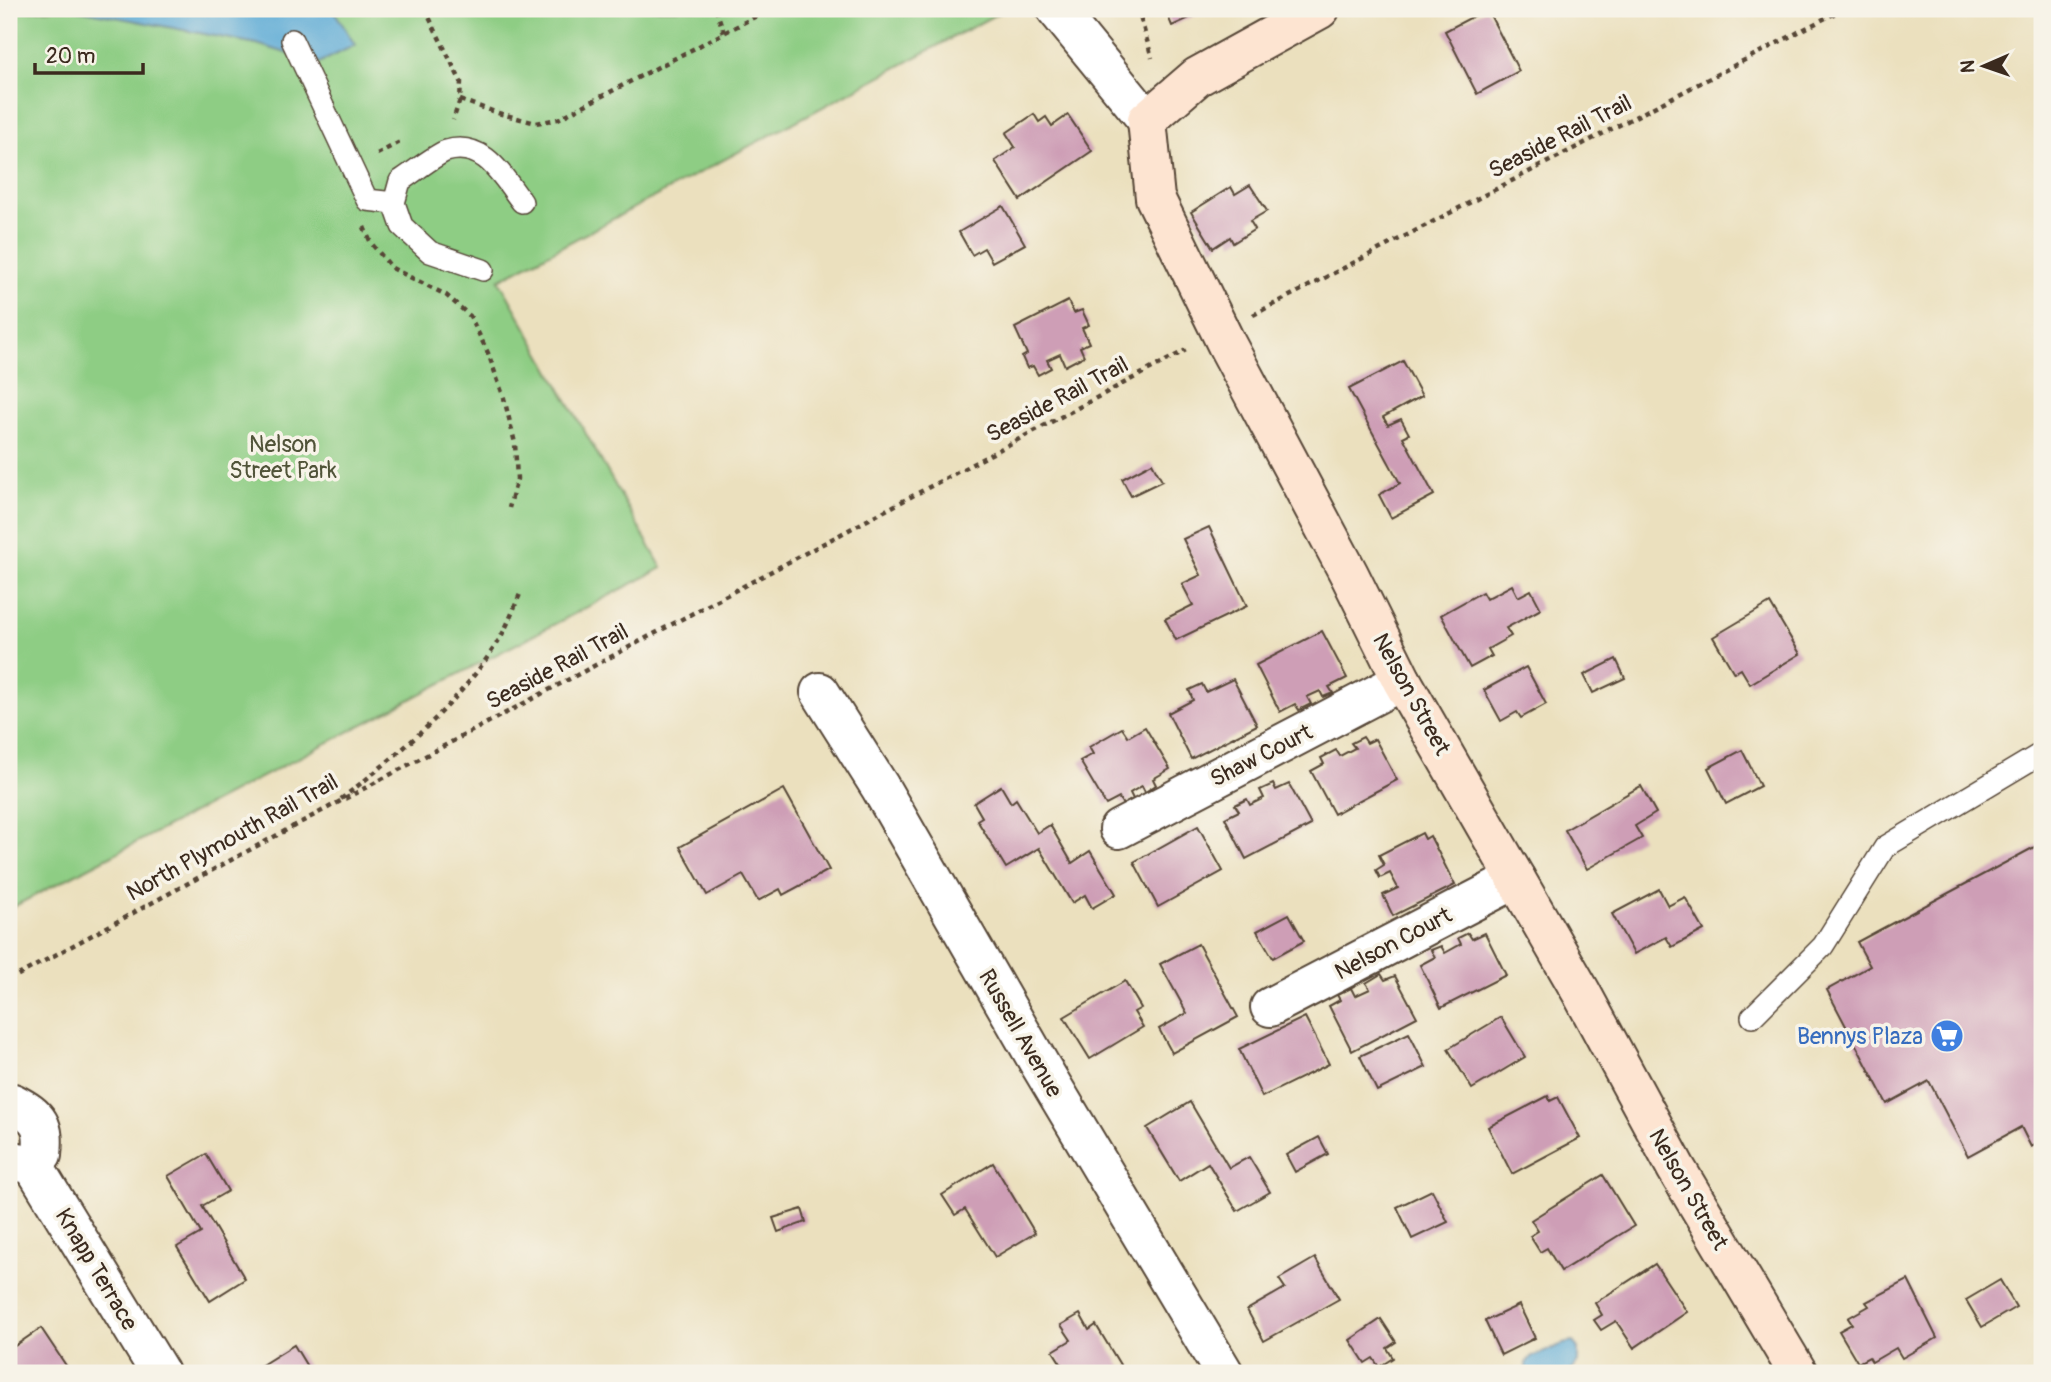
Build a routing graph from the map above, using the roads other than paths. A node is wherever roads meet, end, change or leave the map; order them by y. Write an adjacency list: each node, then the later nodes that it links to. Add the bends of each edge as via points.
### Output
1 (1056, 9): 4 (street)
2 (1320, 9): 4 (main road, via 1196,77)
3 (292, 40): 6 (lane, via 367,200)
4 (1147, 120): 8 (main road, Nelson Street, via 1155,198)
5 (522, 202): 6 (lane, via 489,159 471,150 445,151 400,181)
6 (394, 203): 7 (lane, via 402,226 430,252)
7 (483, 270)
8 (1402, 681): 11 (street, Shaw Court); 12 (main road, Nelson Street)
9 (820, 692): 18 (street, Russell Avenue)
10 (2042, 753): 14 (lane, via 1885,847 1823,946)
11 (1119, 829)
12 (1516, 879): 13 (street, Nelson Court); 19 (main road, Nelson Street, via 1676,1168)
13 (1270, 1007)
14 (1752, 1017)
15 (9, 1104): 16 (street, Knapp Terrace, via 33,1114 44,1135 42,1155)
16 (21, 1162): 17 (street, Knapp Terrace)
17 (160, 1373)
18 (1224, 1373)
19 (1798, 1373)

